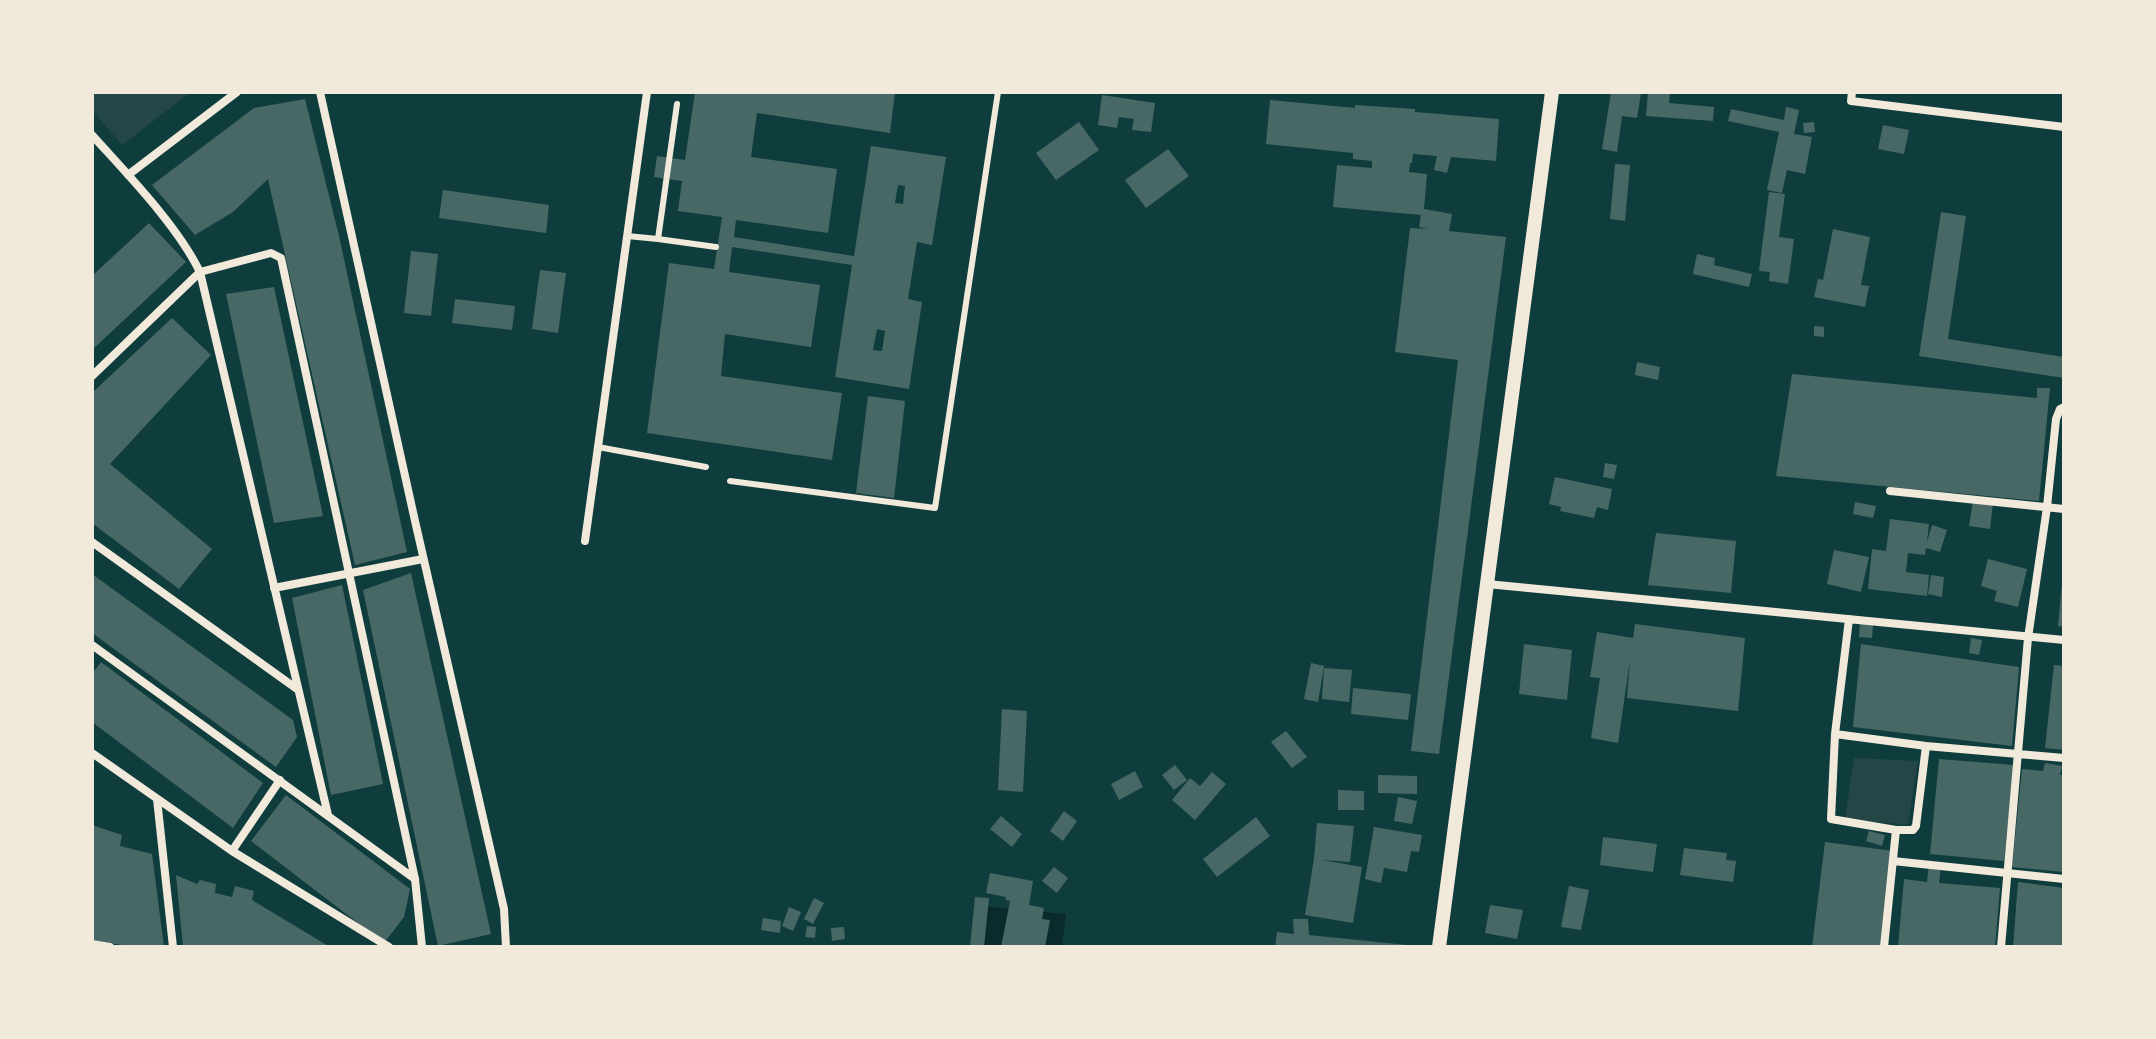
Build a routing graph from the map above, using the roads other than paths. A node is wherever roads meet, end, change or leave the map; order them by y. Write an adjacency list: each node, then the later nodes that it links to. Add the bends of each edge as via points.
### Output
1 (237, 92): 10 (street)
2 (320, 92): 25 (street)
3 (647, 92): 11 (street)
4 (998, 92): 19 (lane, via 935,508)
5 (1552, 92): 27 (street)
6 (1852, 92): 8 (street, via 1851,101)
7 (677, 104): 12 (lane)
8 (2064, 127)
9 (92, 135): 10 (street)
10 (128, 175): 14 (street)
11 (627, 236): 12 (lane); 17 (street)
12 (658, 239): 13 (lane)
13 (716, 247)
14 (200, 272): 15 (street); 26 (street, via 271,253 284,263); 28 (street)
15 (92, 376)
16 (2062, 408): 21 (street, via 2056,419)
17 (598, 447): 18 (lane); 23 (street)
18 (706, 467)
19 (730, 481)
20 (1890, 491): 21 (street)
21 (2047, 507): 22 (street); 30 (street)
22 (2064, 509)
23 (585, 541)
24 (92, 542): 33 (street)
25 (423, 559): 26 (street); 53 (street, via 504,909)
26 (348, 575): 28 (street); 46 (street)
27 (1487, 584): 29 (street); 54 (street)
28 (274, 588): 33 (street)
29 (1849, 619): 30 (street); 34 (street)
30 (2028, 638): 31 (street); 37 (street)
31 (2064, 640)
32 (92, 645): 39 (street)
33 (298, 690): 41 (street)
34 (1835, 734): 35 (street); 42 (street, via 1831,819)
35 (1926, 746): 37 (street); 42 (street, via 1916,826)
36 (92, 753): 40 (street)
37 (2019, 754): 38 (street); 45 (street)
38 (2064, 758)
39 (280, 780): 41 (street); 43 (street)
40 (157, 799): 43 (street); 50 (street)
41 (328, 815): 46 (street)
42 (1896, 830): 44 (street)
43 (232, 851): 51 (street)
44 (1893, 861): 45 (street); 55 (street)
45 (2008, 875): 47 (street); 56 (street)
46 (415, 879): 52 (street)
47 (2064, 879)
48 (92, 944): 49 (street)
49 (110, 947)
50 (173, 947)
51 (389, 947)
52 (422, 947)
53 (506, 947)
54 (1439, 947)
55 (1884, 947)
56 (2001, 947)

